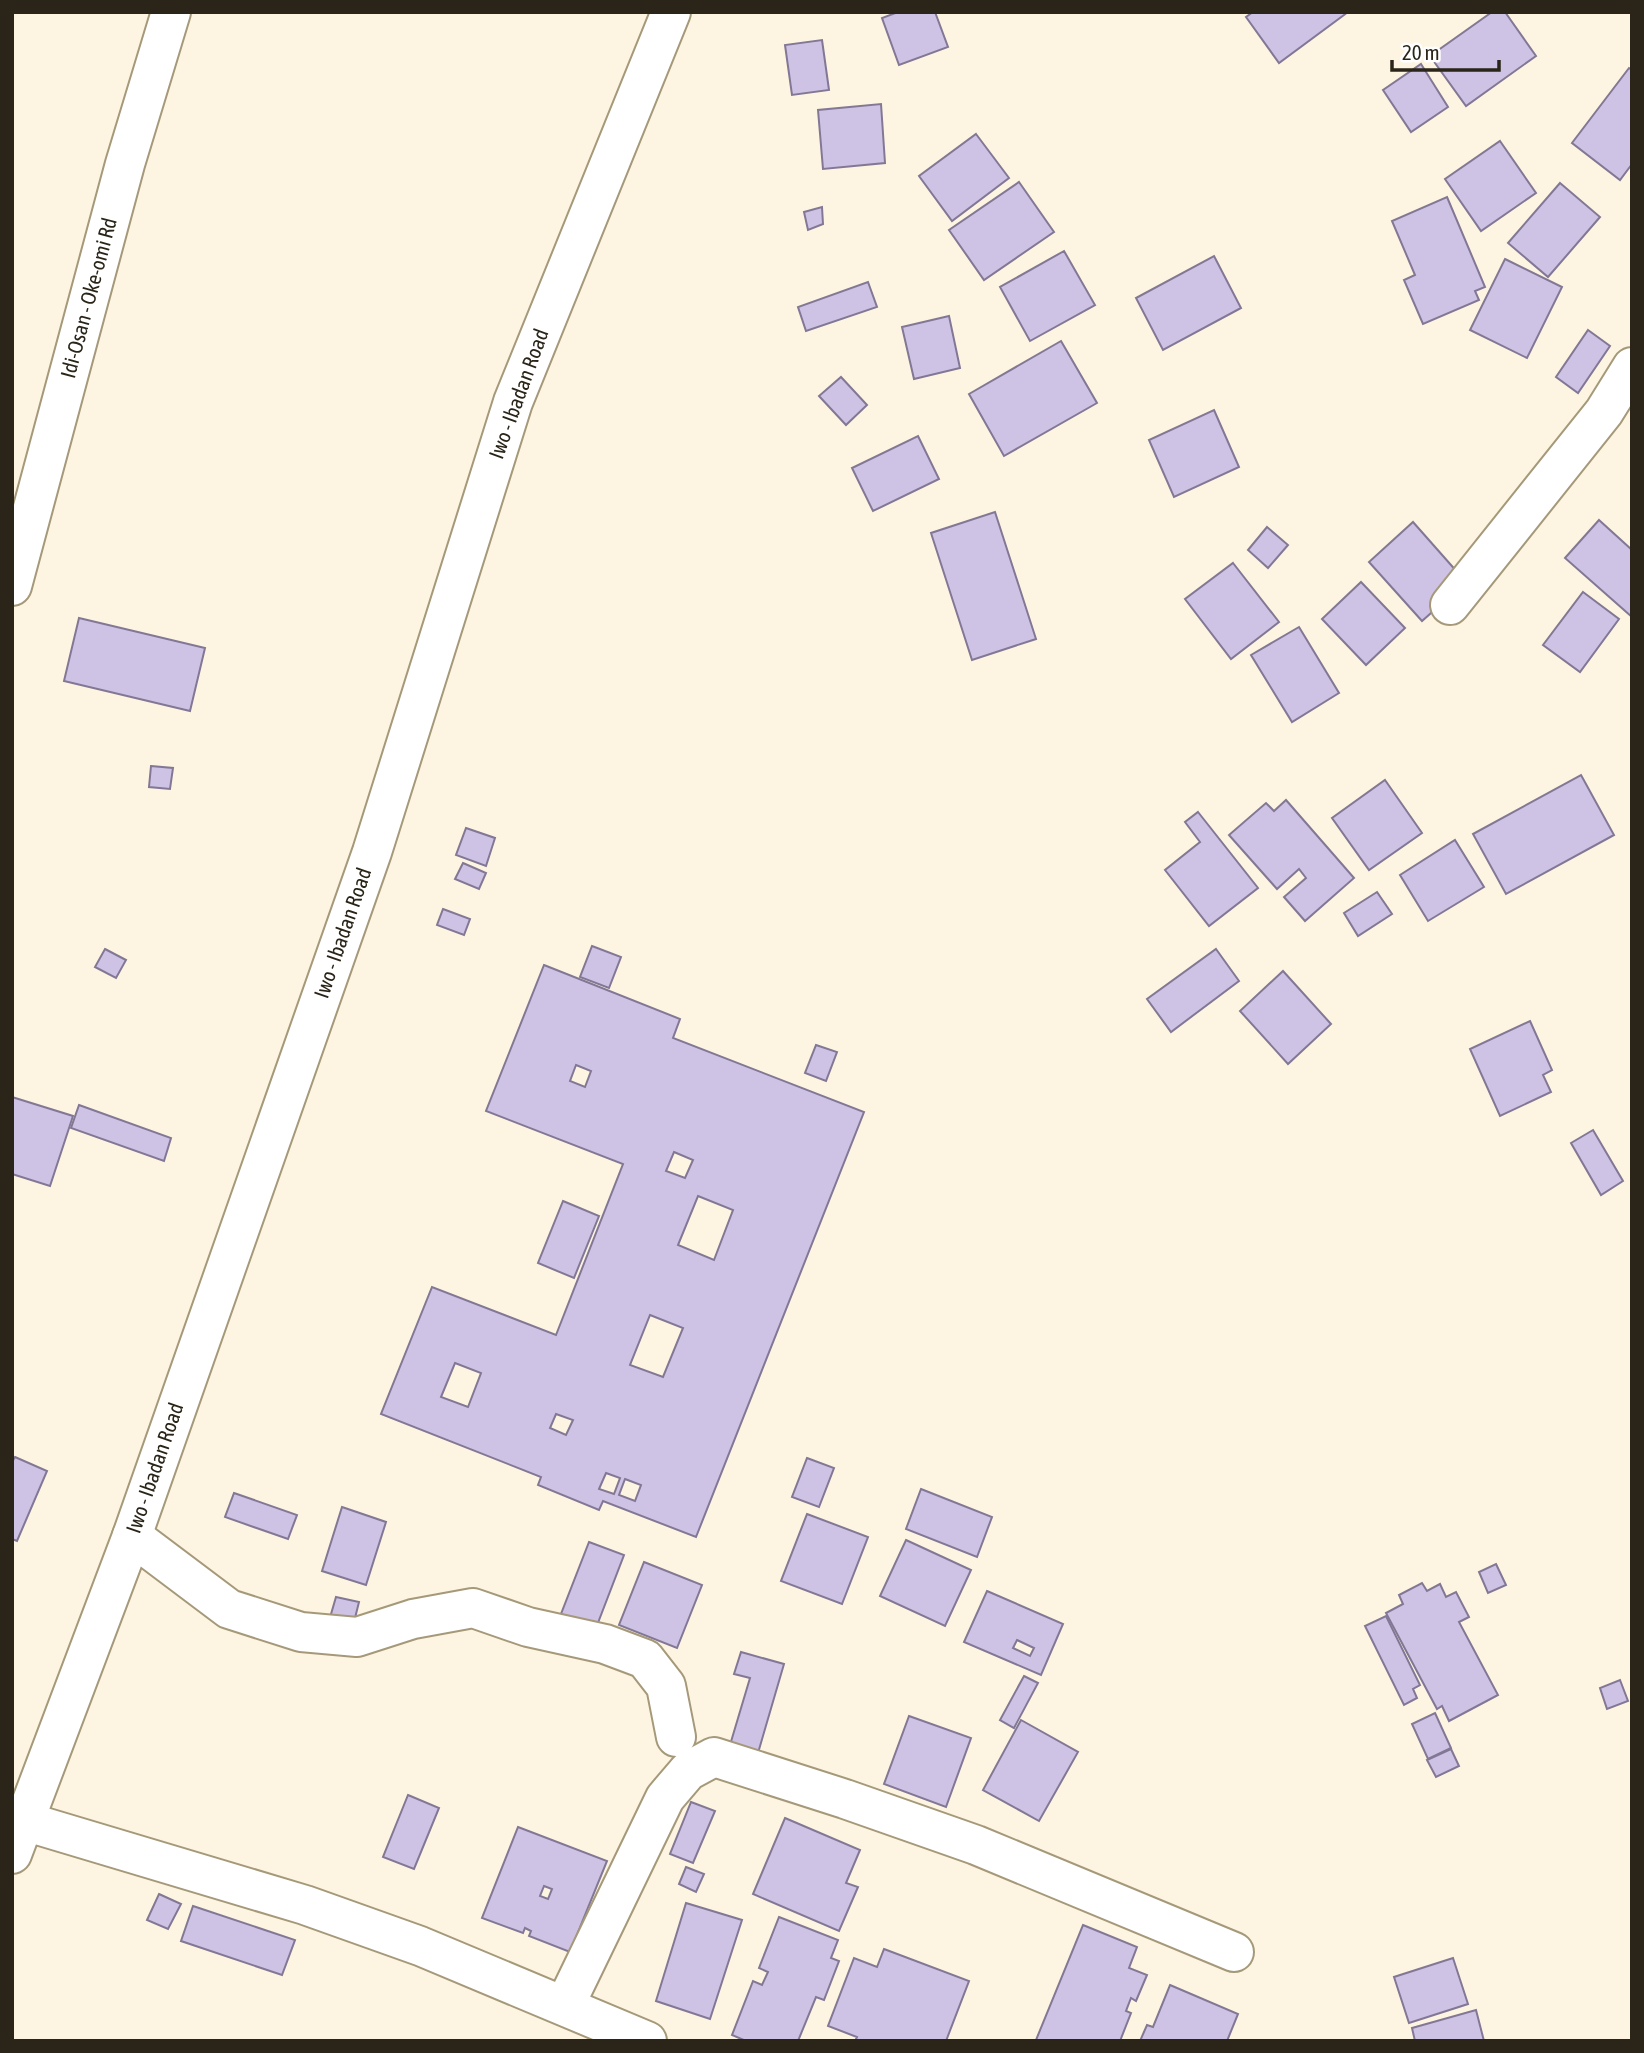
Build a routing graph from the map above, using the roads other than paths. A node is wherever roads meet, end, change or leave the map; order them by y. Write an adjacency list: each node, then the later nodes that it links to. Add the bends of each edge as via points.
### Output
1 (171, 12): 4 (street, Idi-Osan - Oke-omi Rd, via 125,164)
2 (671, 12): 6 (street, Iwo - Ibadan Road, via 513,402 372,852)
3 (1632, 367): 5 (street, via 1604,412)
4 (12, 586)
5 (1450, 605)
6 (132, 1536): 7 (street, via 229,1609 301,1632 357,1637 413,1619 473,1608 528,1627 605,1644 645,1659 666,1686); 8 (street, Iwo - Ibadan Road)
7 (676, 1737)
8 (18, 1838): 10 (street, via 305,1905)
9 (1234, 1952): 10 (street, via 976,1845 714,1757 688,1771 666,1798)
10 (565, 2005): 11 (street)
11 (647, 2041)

